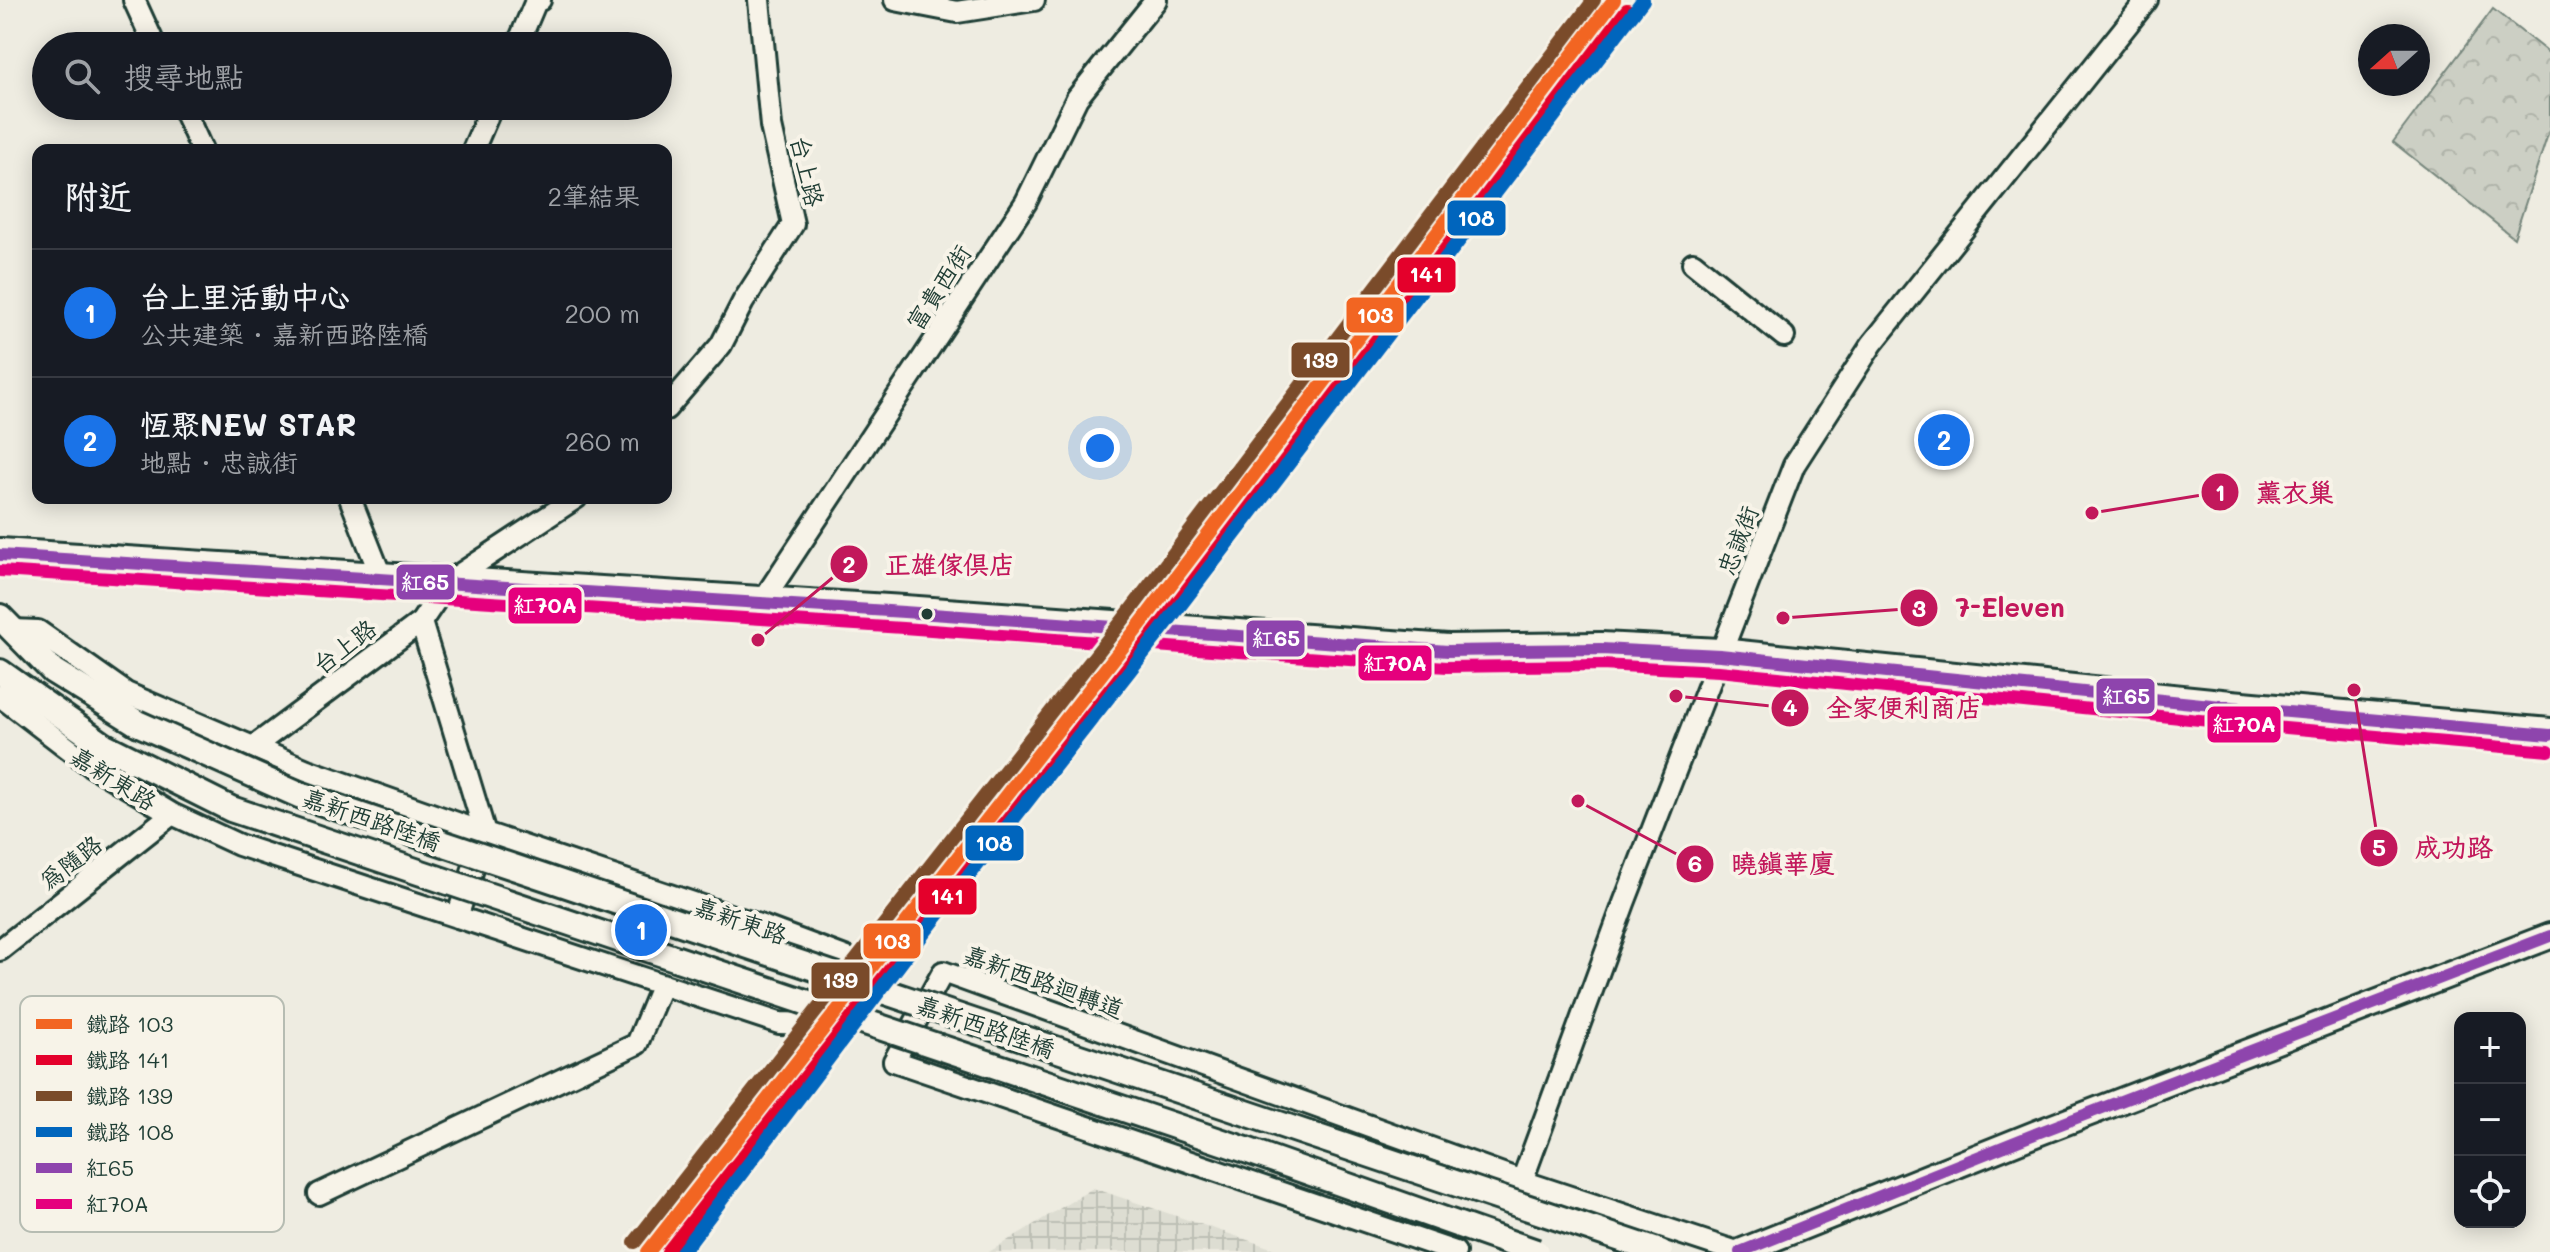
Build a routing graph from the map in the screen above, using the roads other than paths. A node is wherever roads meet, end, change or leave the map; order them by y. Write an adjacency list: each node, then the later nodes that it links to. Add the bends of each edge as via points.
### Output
1 (134, 0): 8 (street)
2 (537, 0): 9 (street)
3 (759, 0): 16 (street, 台上路, via 771,126 793,224 721,345)
4 (895, 0): 5 (street, via 957,12)
5 (1034, 0)
6 (2147, 0): 25 (street, 忠誠街, via 1872,344 1794,465)
7 (1152, 1): 22 (street, 富貴西街, via 1077,98 1026,202)
8 (149, 32)
9 (523, 32)
10 (188, 120): 12 (street)
11 (486, 120): 13 (street)
12 (199, 144)
13 (476, 144)
14 (1693, 263): 15 (street)
15 (1784, 336)
16 (672, 402)
17 (352, 504): 20 (street)
18 (567, 504): 21 (street, 台上路)
19 (0, 555): 20 (main road)
20 (382, 579): 21 (main road)
21 (448, 582): 22 (main road); 23 (street, 台上路)
22 (761, 603): 25 (main road, via 1448,651 1601,649)
23 (421, 622): 31 (street, 台上路); 33 (street)
24 (6, 623): 28 (street, 嘉新東路, via 53,671); 31 (street, 嘉新東路, via 38,631 126,693)
25 (1720, 655): 29 (main road); 38 (street, 忠誠街)
26 (0, 672): 30 (street, 嘉新東路)
27 (0, 696): 32 (street, 嘉新東路, via 90,765)
28 (137, 723): 42 (street, 嘉新西路陸橋, bridge, via 299,795)
29 (2550, 735)
30 (105, 746): 41 (street, 嘉新西路陸橋, bridge, via 231,809)
31 (253, 747): 33 (street, 嘉新東路)
32 (172, 814): 34 (street, 嘉新東路, via 239,845); 36 (street, 為隨路)
33 (485, 833): 34 (street); 37 (street, 嘉新東路, via 850,959 814,1024 779,1023)
34 (457, 917): 37 (street, 嘉新東路)
35 (2550, 936): 43 (street)
36 (0, 950)
37 (662, 984): 39 (street, via 637,1044)
38 (1522, 1181): 40 (street, 嘉新西路迴轉道, via 943,972 894,1061); 43 (street, 嘉新西路迴轉道)
39 (319, 1194)
40 (1455, 1252)
41 (1536, 1252)
42 (1660, 1252)
43 (1739, 1252)

